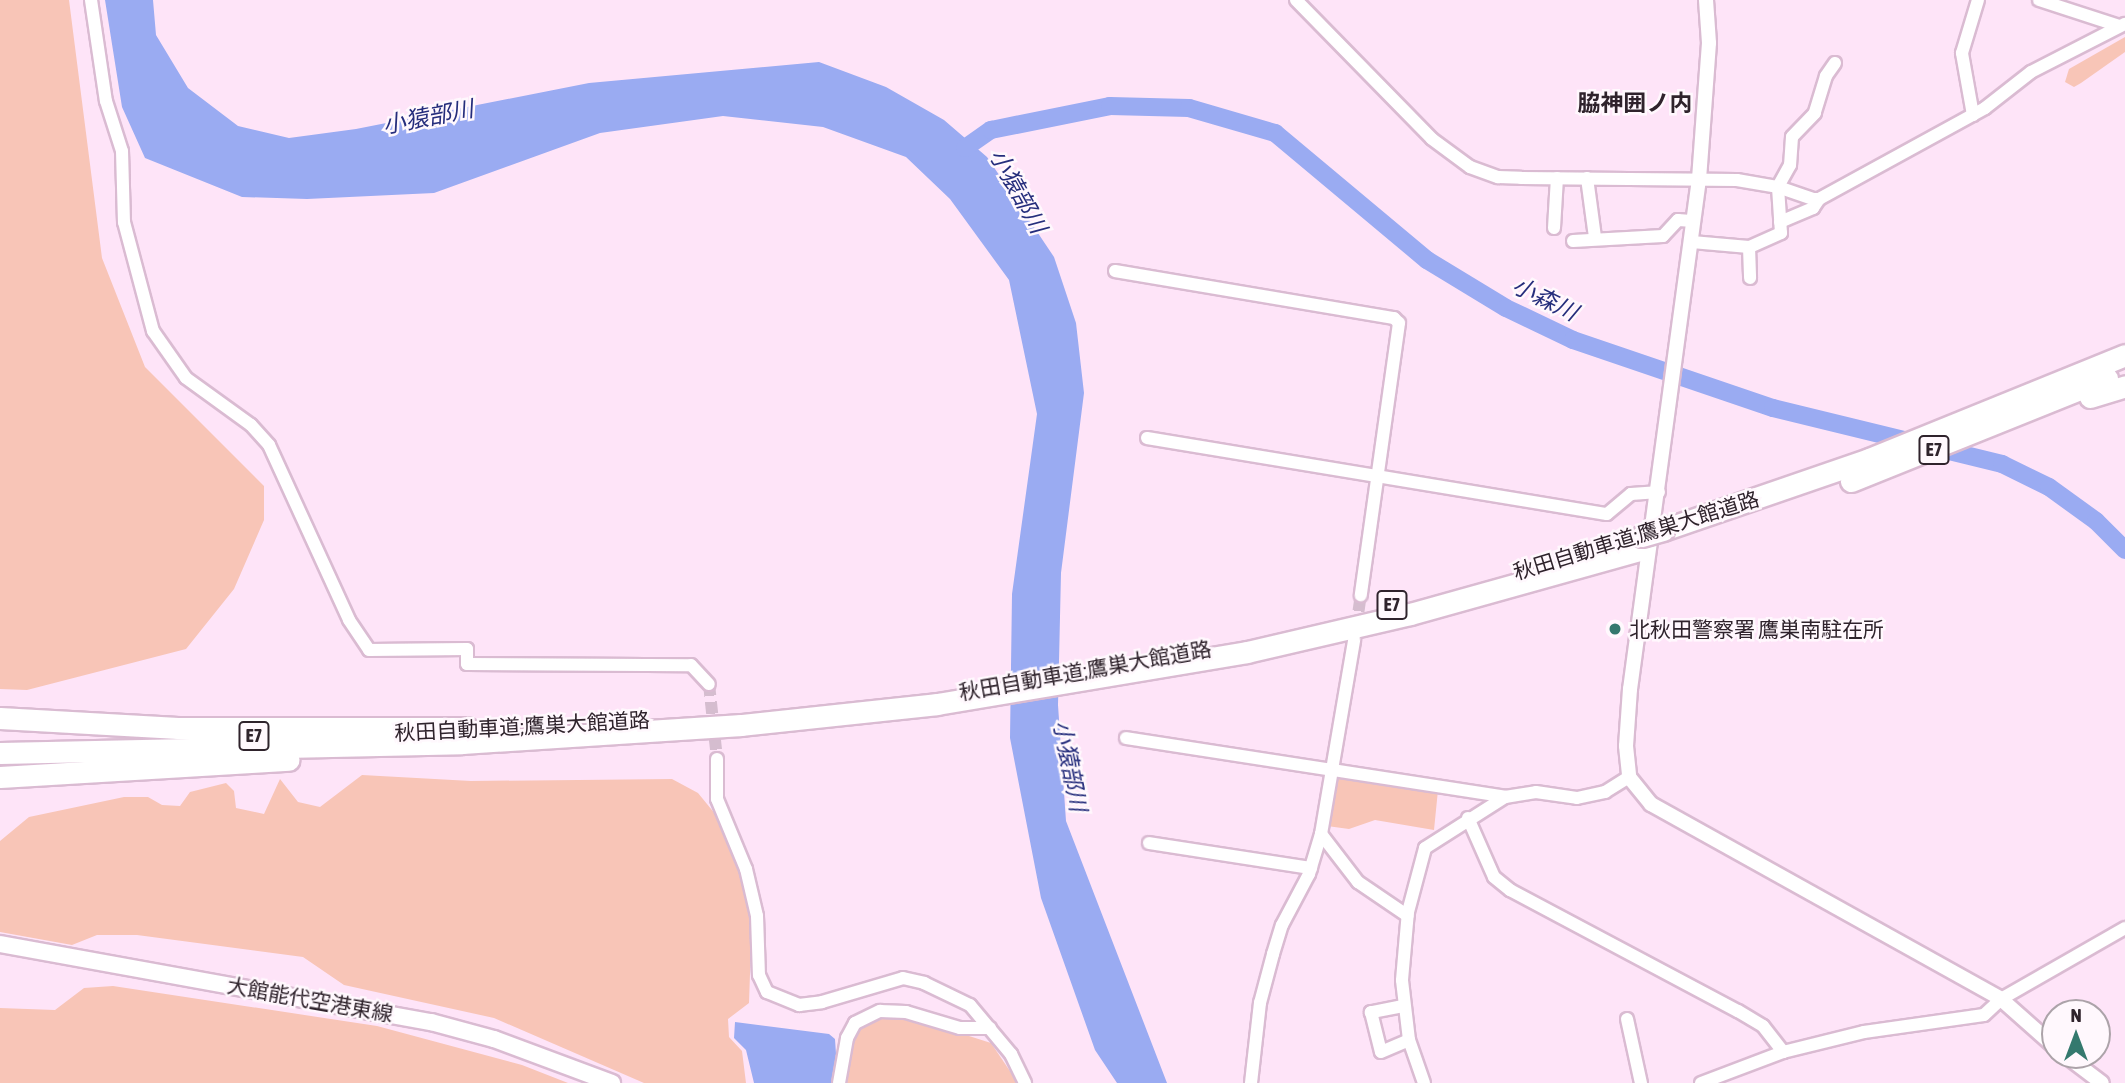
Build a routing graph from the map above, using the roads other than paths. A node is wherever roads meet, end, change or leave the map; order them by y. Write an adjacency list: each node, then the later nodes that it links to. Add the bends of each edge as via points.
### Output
1 (91, 0): 33 (street, via 104,90 122,150 124,222 153,331 186,378 251,425 269,444 349,620 369,650 467,649 467,664 691,665)
2 (1296, 0): 9 (street, via 1448,153 1498,177)
3 (1706, 0): 11 (street, via 1709,43)
4 (1978, 0): 8 (street, via 1962,53)
5 (2039, 0): 6 (street)
6 (2122, 25): 8 (street, via 2031,72)
7 (1835, 63): 12 (street, via 1826,76 1815,113 1792,136 1790,165)
8 (1973, 115): 13 (street)
9 (1557, 178): 10 (street); 16 (street)
10 (1587, 178): 11 (street); 17 (street)
11 (1699, 179): 12 (street); 14 (street)
12 (1778, 187): 13 (street); 15 (street)
13 (1819, 199): 15 (street, via 1813,208)
14 (1694, 220): 17 (street, via 1678,220 1663,236); 19 (street)
15 (1780, 222): 20 (street, via 1781,233)
16 (1554, 228)
17 (1595, 237): 18 (street)
18 (1573, 242)
19 (1692, 242): 20 (street); 30 (street)
20 (1749, 247): 22 (street)
21 (1115, 271): 29 (street, via 1394,318 1401,330)
22 (1750, 278)
23 (2125, 340): 27 (highway)
24 (2125, 355): 27 (highway)
25 (2125, 370): 27 (highway)
26 (2125, 386): 27 (highway)
27 (2035, 402): 34 (highway, 秋田自動車道;鷹巣大館道路 / E7, bridge, via 1822,484 1642,543 1141,668)
28 (1147, 438): 29 (street)
29 (1380, 475): 30 (street, via 1607,514 1631,494); 31 (street)
30 (1659, 492): 44 (street, via 1630,689)
31 (1361, 595)
32 (1354, 640): 42 (street)
33 (709, 684)
34 (937, 699): 36 (highway, 秋田自動車道;鷹巣大館道路 / E7); 39 (highway, 秋田自動車道;鷹巣大館道路 / E7, via 741,725)
35 (0, 719): 36 (highway, via 178,728)
36 (508, 729): 38 (highway, 秋田自動車道;鷹巣大館道路 / E7)
37 (1126, 738): 42 (street)
38 (0, 742)
39 (462, 743): 40 (highway, 秋田自動車道;鷹巣大館道路 / E7); 43 (highway, via 193,768)
40 (0, 753)
41 (717, 759): 56 (street, via 717,799 746,869 757,915 759,975 767,992 799,1004 822,1002 903,978 970,1005)
42 (1331, 767): 45 (street); 47 (street)
43 (0, 777)
44 (1629, 777): 45 (street, via 1605,792 1577,798 1536,792); 53 (street, via 1651,804)
45 (1505, 797): 46 (street)
46 (1468, 818): 50 (street, via 1425,848); 59 (street, via 1494,877 1510,890 1738,1011 1763,1027)
47 (1321, 834): 49 (street); 50 (street, via 1358,882)
48 (1149, 843): 49 (street)
49 (1311, 868): 64 (street, via 1273,954 1259,1003)
50 (1408, 916): 54 (street)
51 (2125, 928): 53 (street)
52 (0, 944): 61 (main road, 大館能代空港東線, via 364,1007 494,1039)
53 (2001, 999): 57 (street); 59 (street, via 1984,1014 1864,1032)
54 (1403, 1006): 58 (street); 58 (street, via 1371,1012 1381,1052)
55 (1627, 1019): 66 (street)
56 (990, 1028): 62 (street, via 960,1028 906,1012 880,1011 855,1023 847,1038); 63 (street)
57 (2041, 1035)
58 (1409, 1040): 65 (street)
59 (1783, 1052): 67 (street)
60 (2084, 1069): 68 (street)
61 (612, 1083)
62 (839, 1083)
63 (1025, 1083)
64 (1251, 1083)
65 (1424, 1083)
66 (1641, 1083)
67 (1701, 1083)
68 (2102, 1083)

